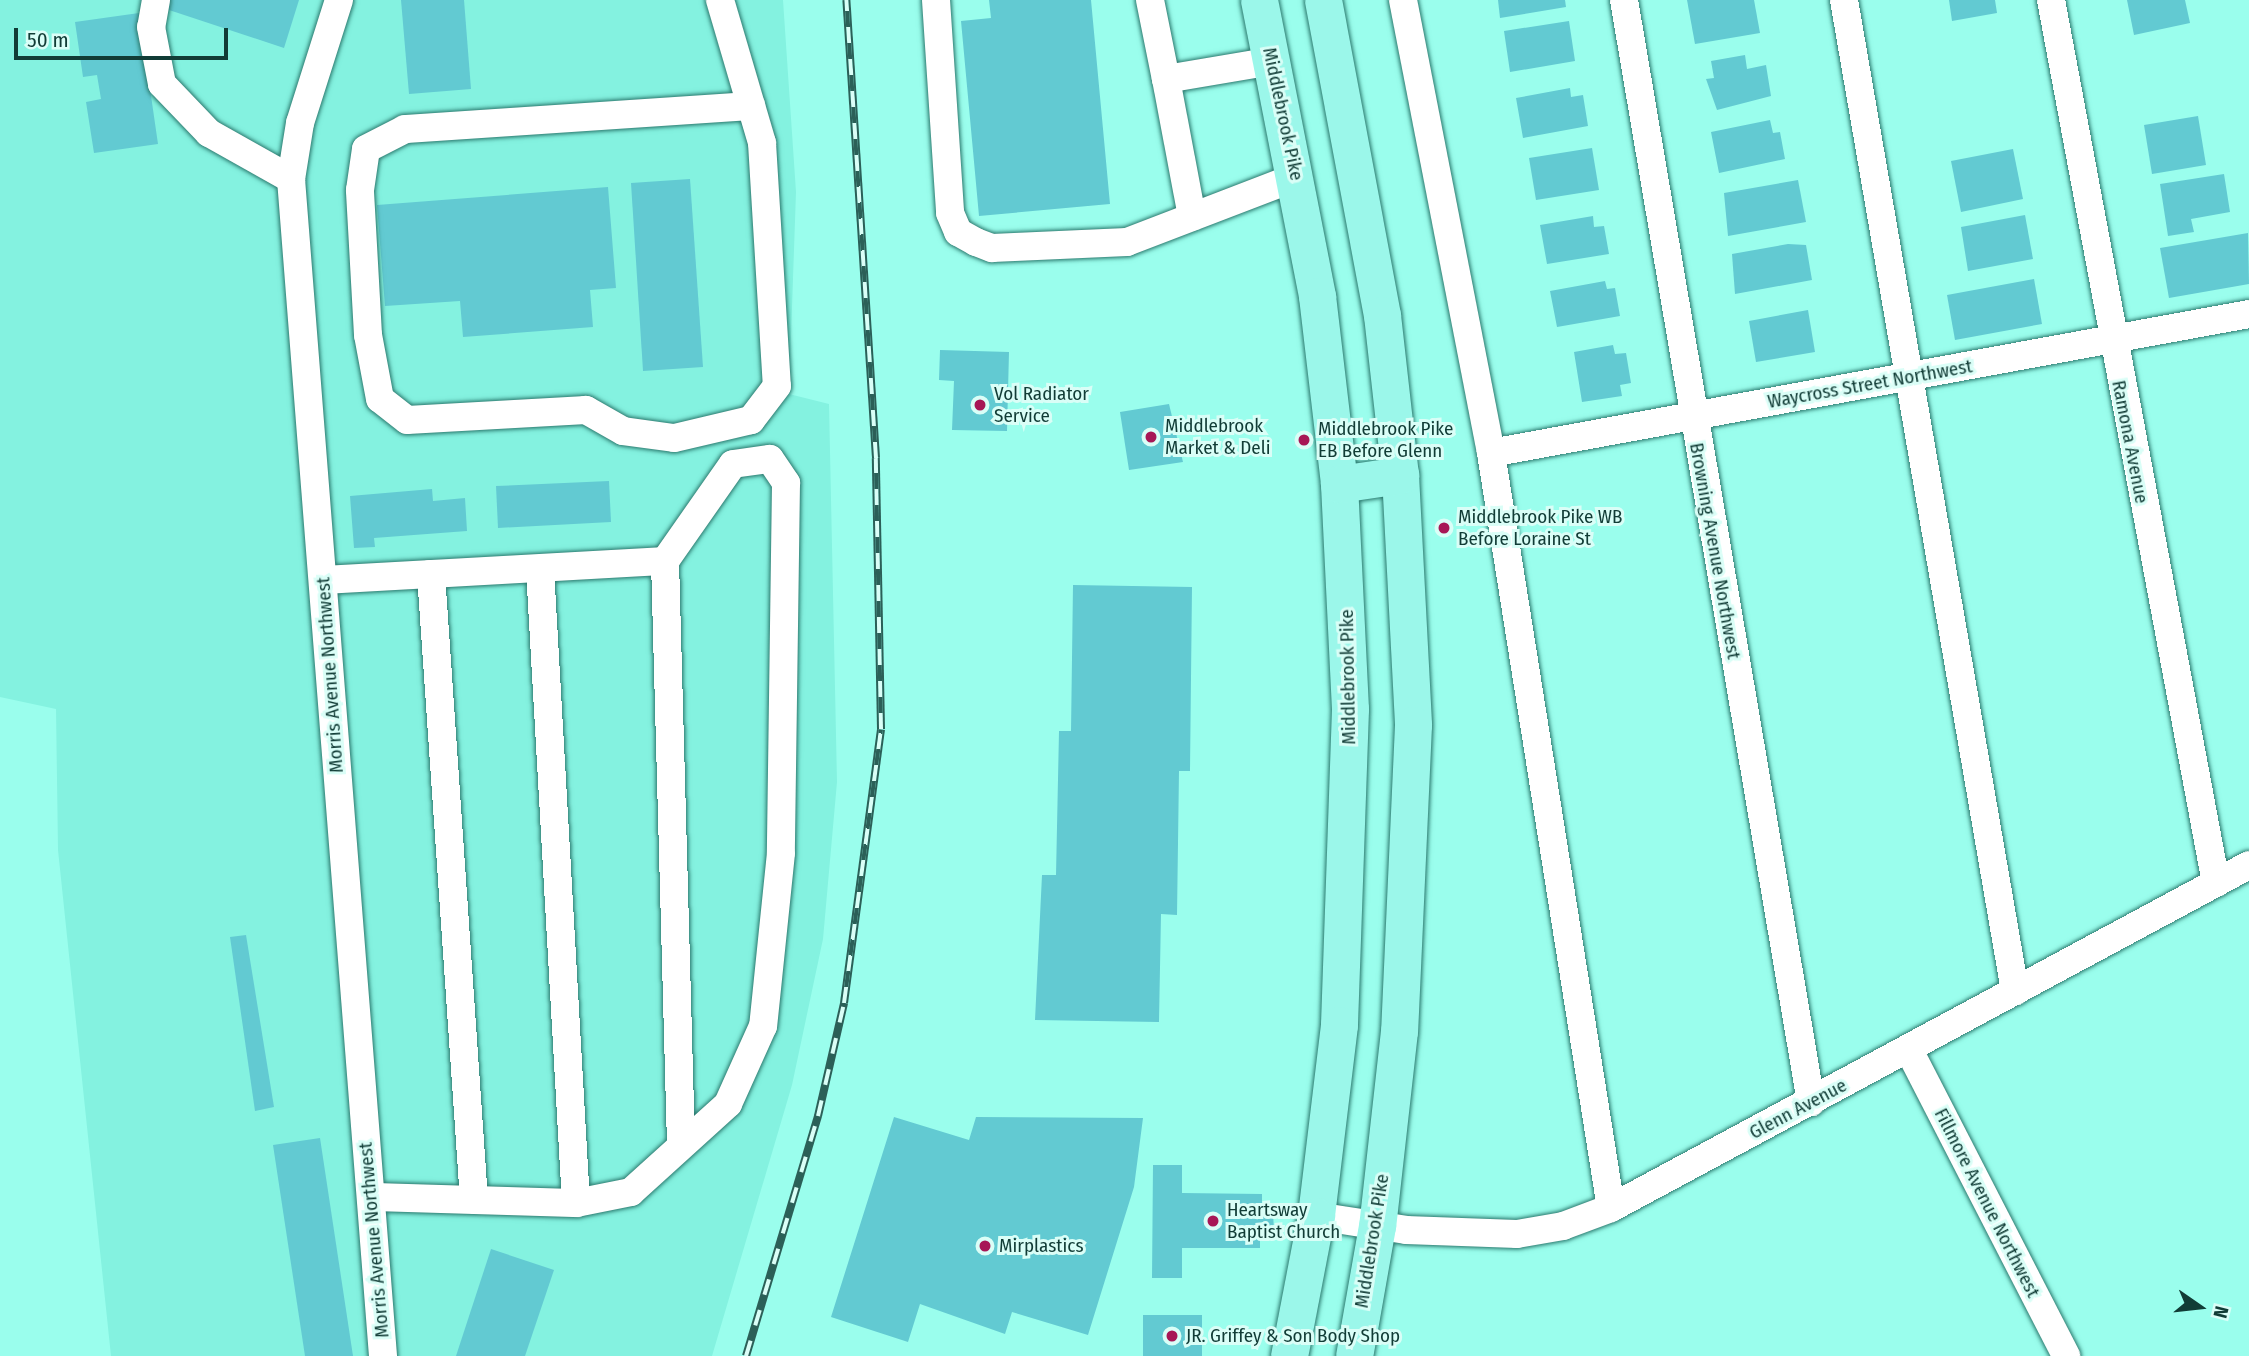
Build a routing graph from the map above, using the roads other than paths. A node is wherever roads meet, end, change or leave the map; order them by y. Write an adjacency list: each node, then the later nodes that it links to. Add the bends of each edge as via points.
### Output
1 (156, 0): 16 (street, via 151,27 162,84 209,132)
2 (339, 0): 16 (street, Morris Avenue Northwest, via 300,123)
3 (720, 0): 14 (street)
4 (936, 0): 17 (street, via 950,213 958,232 992,248 1127,242)
5 (1150, 0): 13 (street)
6 (1259, 0): 12 (main road, Middlebrook Pike)
7 (1323, 0): 23 (main road, Middlebrook Pike, via 1357,154)
8 (1403, 0): 22 (street)
9 (1624, 0): 21 (street, Browning Avenue Northwest)
10 (1844, 0): 20 (street)
11 (2051, 0): 19 (street, Ramona Avenue)
12 (1272, 61): 13 (street); 15 (main road, Middlebrook Pike)
13 (1166, 79): 17 (street)
14 (751, 106): 14 (street, via 762,143 777,386 751,420 674,438 623,431 586,410 407,420 380,399 368,335 362,229 366,149 405,129)
15 (1296, 177): 17 (street); 24 (main road, Middlebrook Pike)
16 (292, 179): 28 (street, Morris Avenue Northwest)
17 (1192, 217)
18 (2249, 314): 19 (street, Waycross Street Northwest)
19 (2110, 340): 20 (street, Waycross Street Northwest); 30 (street, Ramona Avenue)
20 (1907, 378): 21 (street, Waycross Street Northwest); 31 (street)
21 (1691, 417): 22 (street, Waycross Street Northwest); 33 (street, Browning Avenue Northwest)
22 (1491, 453): 38 (street)
23 (1400, 475): 24 (main road); 40 (main road, Middlebrook Pike, via 1413,725 1399,1031)
24 (1339, 484): 39 (main road, Middlebrook Pike, via 1349,816 1339,1025)
25 (665, 561): 26 (street); 34 (street); 34 (street, via 733,464 770,459 786,483 781,853 763,1026 728,1104)
26 (540, 569): 27 (street); 37 (street)
27 (431, 574): 28 (street); 36 (street)
28 (324, 580): 35 (street, Morris Avenue Northwest)
29 (2249, 865): 30 (street, Glenn Avenue)
30 (2216, 883): 31 (street, Glenn Avenue)
31 (2015, 991): 32 (street, Glenn Avenue)
32 (1909, 1050): 33 (street, Glenn Avenue); 44 (street, Fillmore Avenue Northwest)
33 (1811, 1102): 38 (street, Glenn Avenue)
34 (681, 1144): 37 (street, via 631,1192)
35 (372, 1197): 36 (street); 41 (street, Morris Avenue Northwest)
36 (474, 1200): 37 (street)
37 (576, 1203)
38 (1611, 1208): 40 (street, Glenn Avenue, via 1517,1234)
39 (1316, 1216): 40 (street, Glenn Avenue); 42 (main road, Middlebrook Pike)
40 (1377, 1226): 43 (main road, Middlebrook Pike)
41 (383, 1356)
42 (1289, 1356)
43 (1354, 1356)
44 (2066, 1356)

